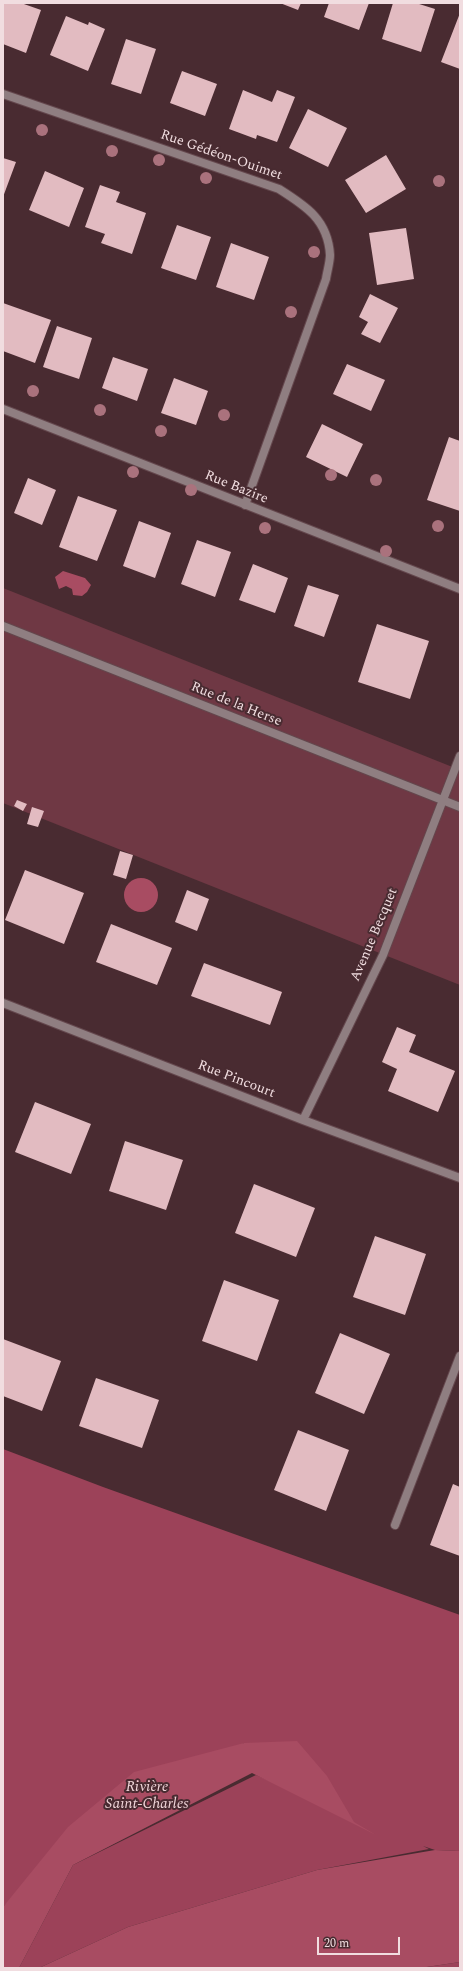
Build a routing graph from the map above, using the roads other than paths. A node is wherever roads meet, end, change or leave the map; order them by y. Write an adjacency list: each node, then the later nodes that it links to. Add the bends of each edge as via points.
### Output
1 (3, 94): 3 (street, Rue Gédéon-Ouimet, via 279,189 307,207 325,231 330,256 326,279)
2 (3, 409): 3 (street, Rue Bazire)
3 (245, 505): 4 (street, Rue Bazire)
4 (460, 589)
5 (3, 626): 7 (street, Rue de la Herse)
6 (460, 756): 7 (street, Avenue Becquet)
7 (442, 800): 8 (street, Rue de la Herse); 10 (street, Avenue Becquet, via 383,955)
8 (460, 807)
9 (3, 1003): 10 (street, Rue Pincourt)
10 (303, 1120): 11 (street, Rue Pincourt)
11 (460, 1178)
12 (460, 1356): 13 (street)
13 (395, 1525)

